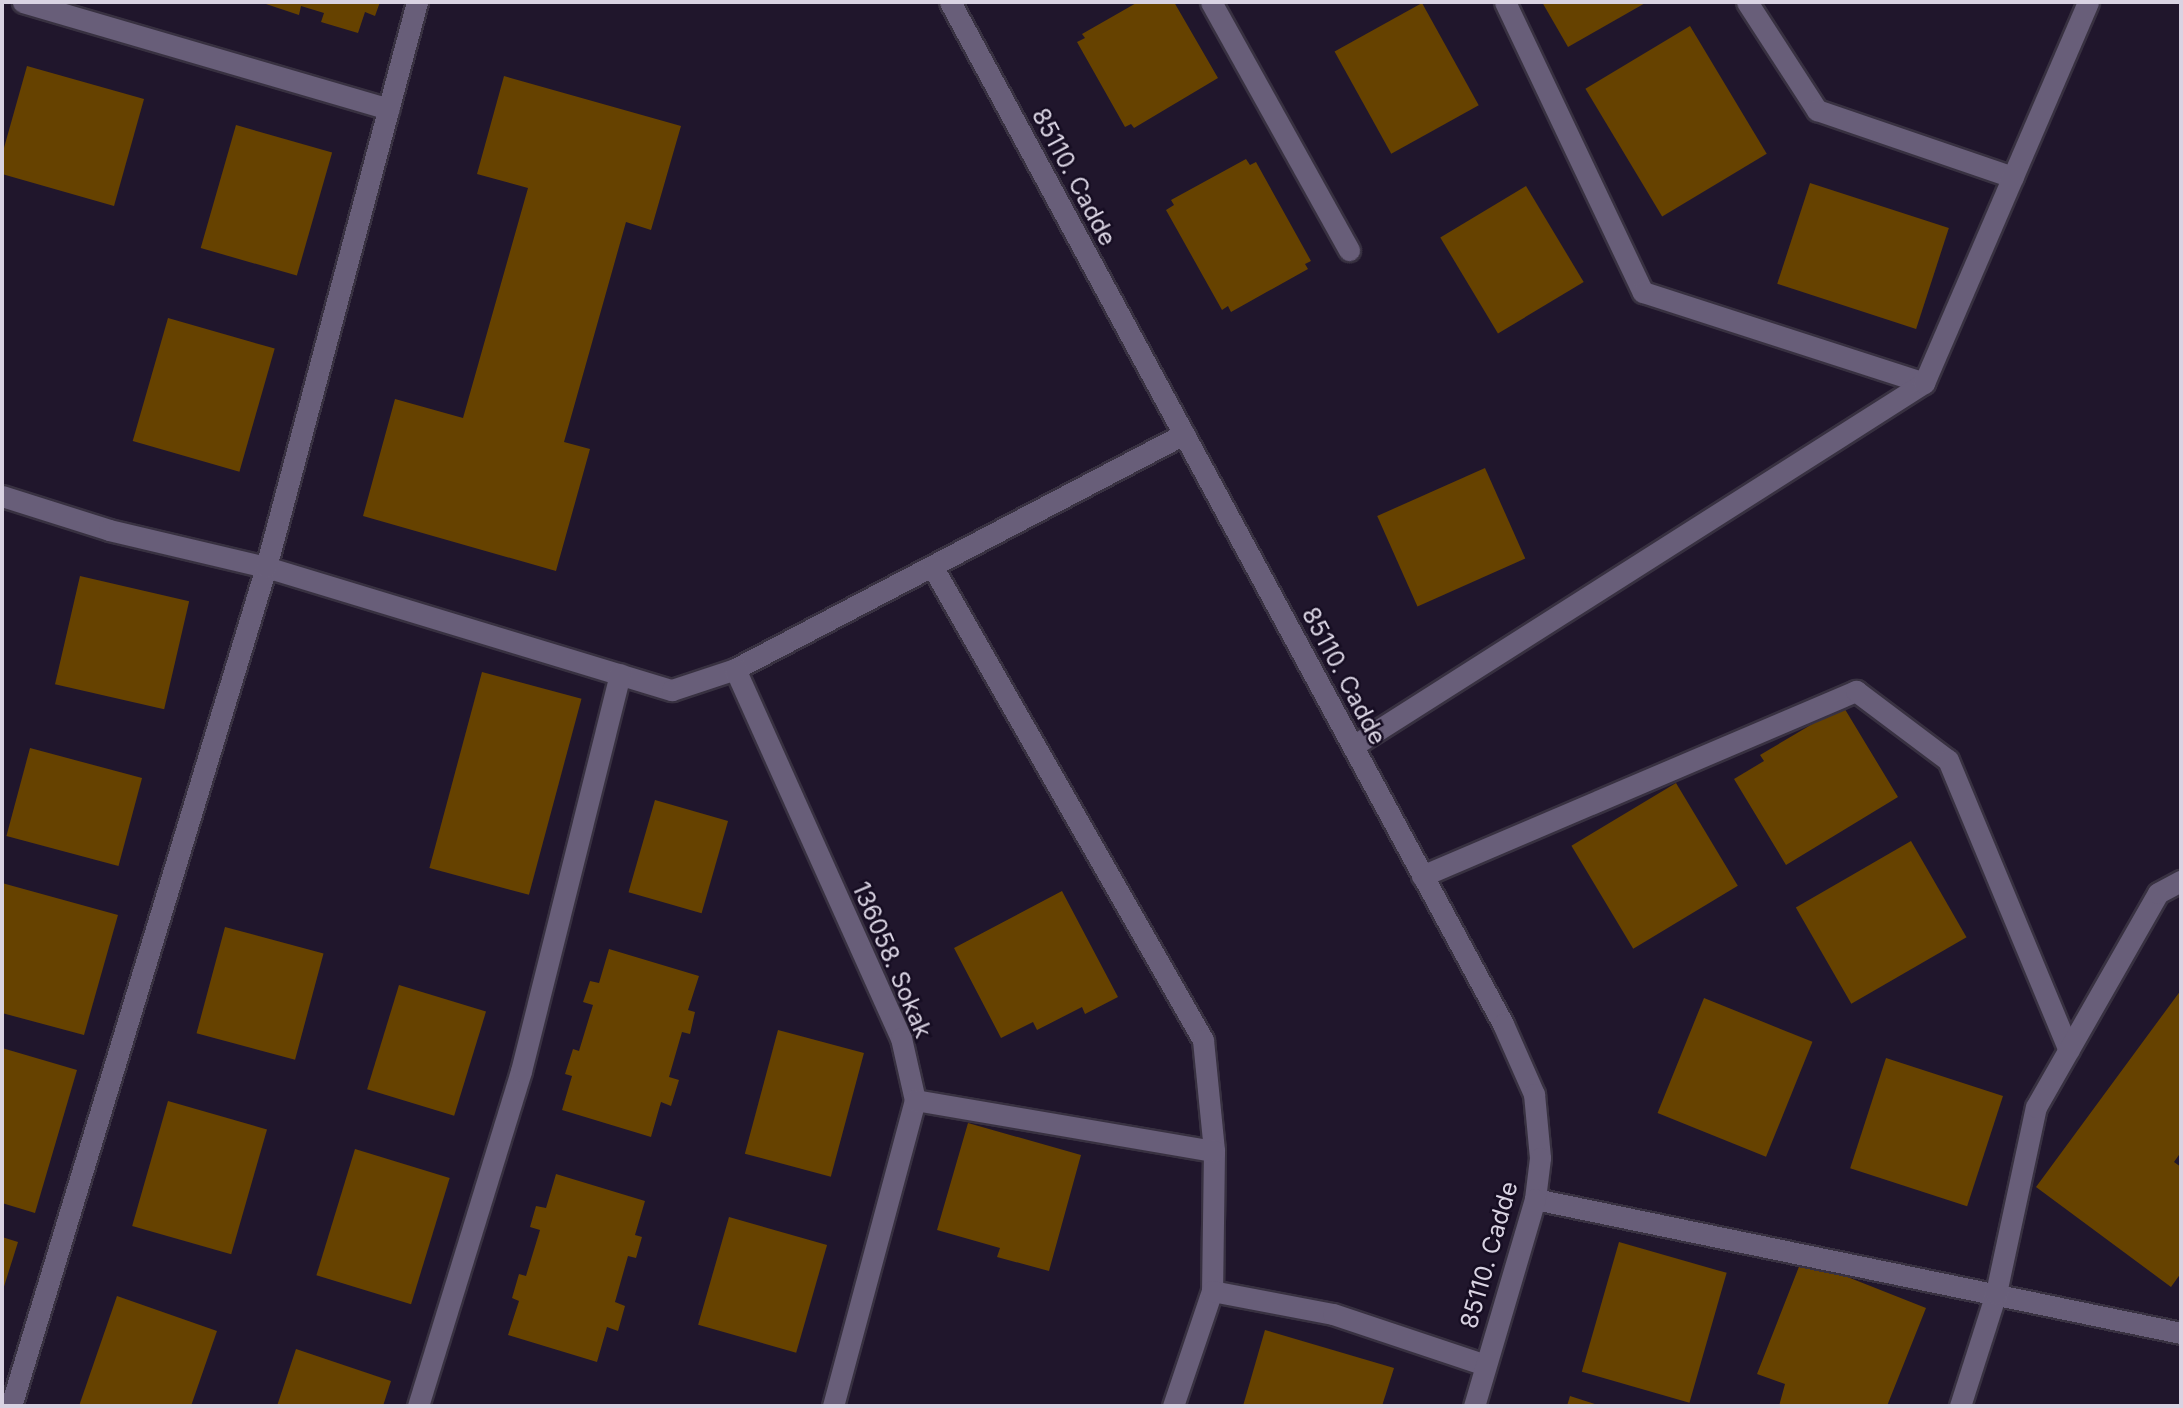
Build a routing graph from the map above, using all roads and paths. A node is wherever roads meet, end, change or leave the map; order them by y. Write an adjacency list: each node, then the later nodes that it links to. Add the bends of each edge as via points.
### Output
1 (23, 2): 8 (street)
2 (417, 2): 8 (street)
3 (950, 2): 12 (street, 85110. Cadde)
4 (1211, 2): 10 (street)
5 (1505, 2): 11 (street, via 1643,292)
6 (1747, 2): 9 (street, via 1817,110)
7 (2088, 2): 9 (street)
8 (389, 109): 15 (street)
9 (2012, 177): 11 (street)
10 (1349, 250)
11 (1924, 383): 18 (street)
12 (1184, 434): 14 (street); 18 (street, 85110. Cadde)
13 (2, 496): 15 (street, via 109,530)
14 (932, 566): 16 (street); 23 (street, via 1203,1040)
15 (266, 567): 17 (street); 29 (street)
16 (735, 669): 17 (street, via 672,690); 22 (street, 136058. Sokak, via 901,1038)
17 (620, 674): 30 (street, via 521,1071)
18 (1353, 746): 19 (street, 85110. Cadde)
19 (1422, 876): 21 (street, via 1856,691 1948,760); 24 (street, 85110. Cadde, via 1503,1024 1534,1094 1540,1158)
20 (2181, 881): 21 (street, via 2158,893)
21 (2069, 1050): 26 (street, via 2036,1107)
22 (915, 1100): 23 (street); 31 (street, 136058. Sokak)
23 (1214, 1152): 25 (street)
24 (1535, 1199): 26 (street); 28 (street, 85110. Cadde)
25 (1212, 1292): 28 (street, via 1333,1314); 32 (street)
26 (1996, 1293): 27 (street); 34 (street)
27 (2181, 1333)
28 (1485, 1365): 33 (street, 85110. Cadde)
29 (11, 1406)
30 (418, 1406)
31 (833, 1406)
32 (1173, 1406)
33 (1474, 1406)
34 (1960, 1406)

